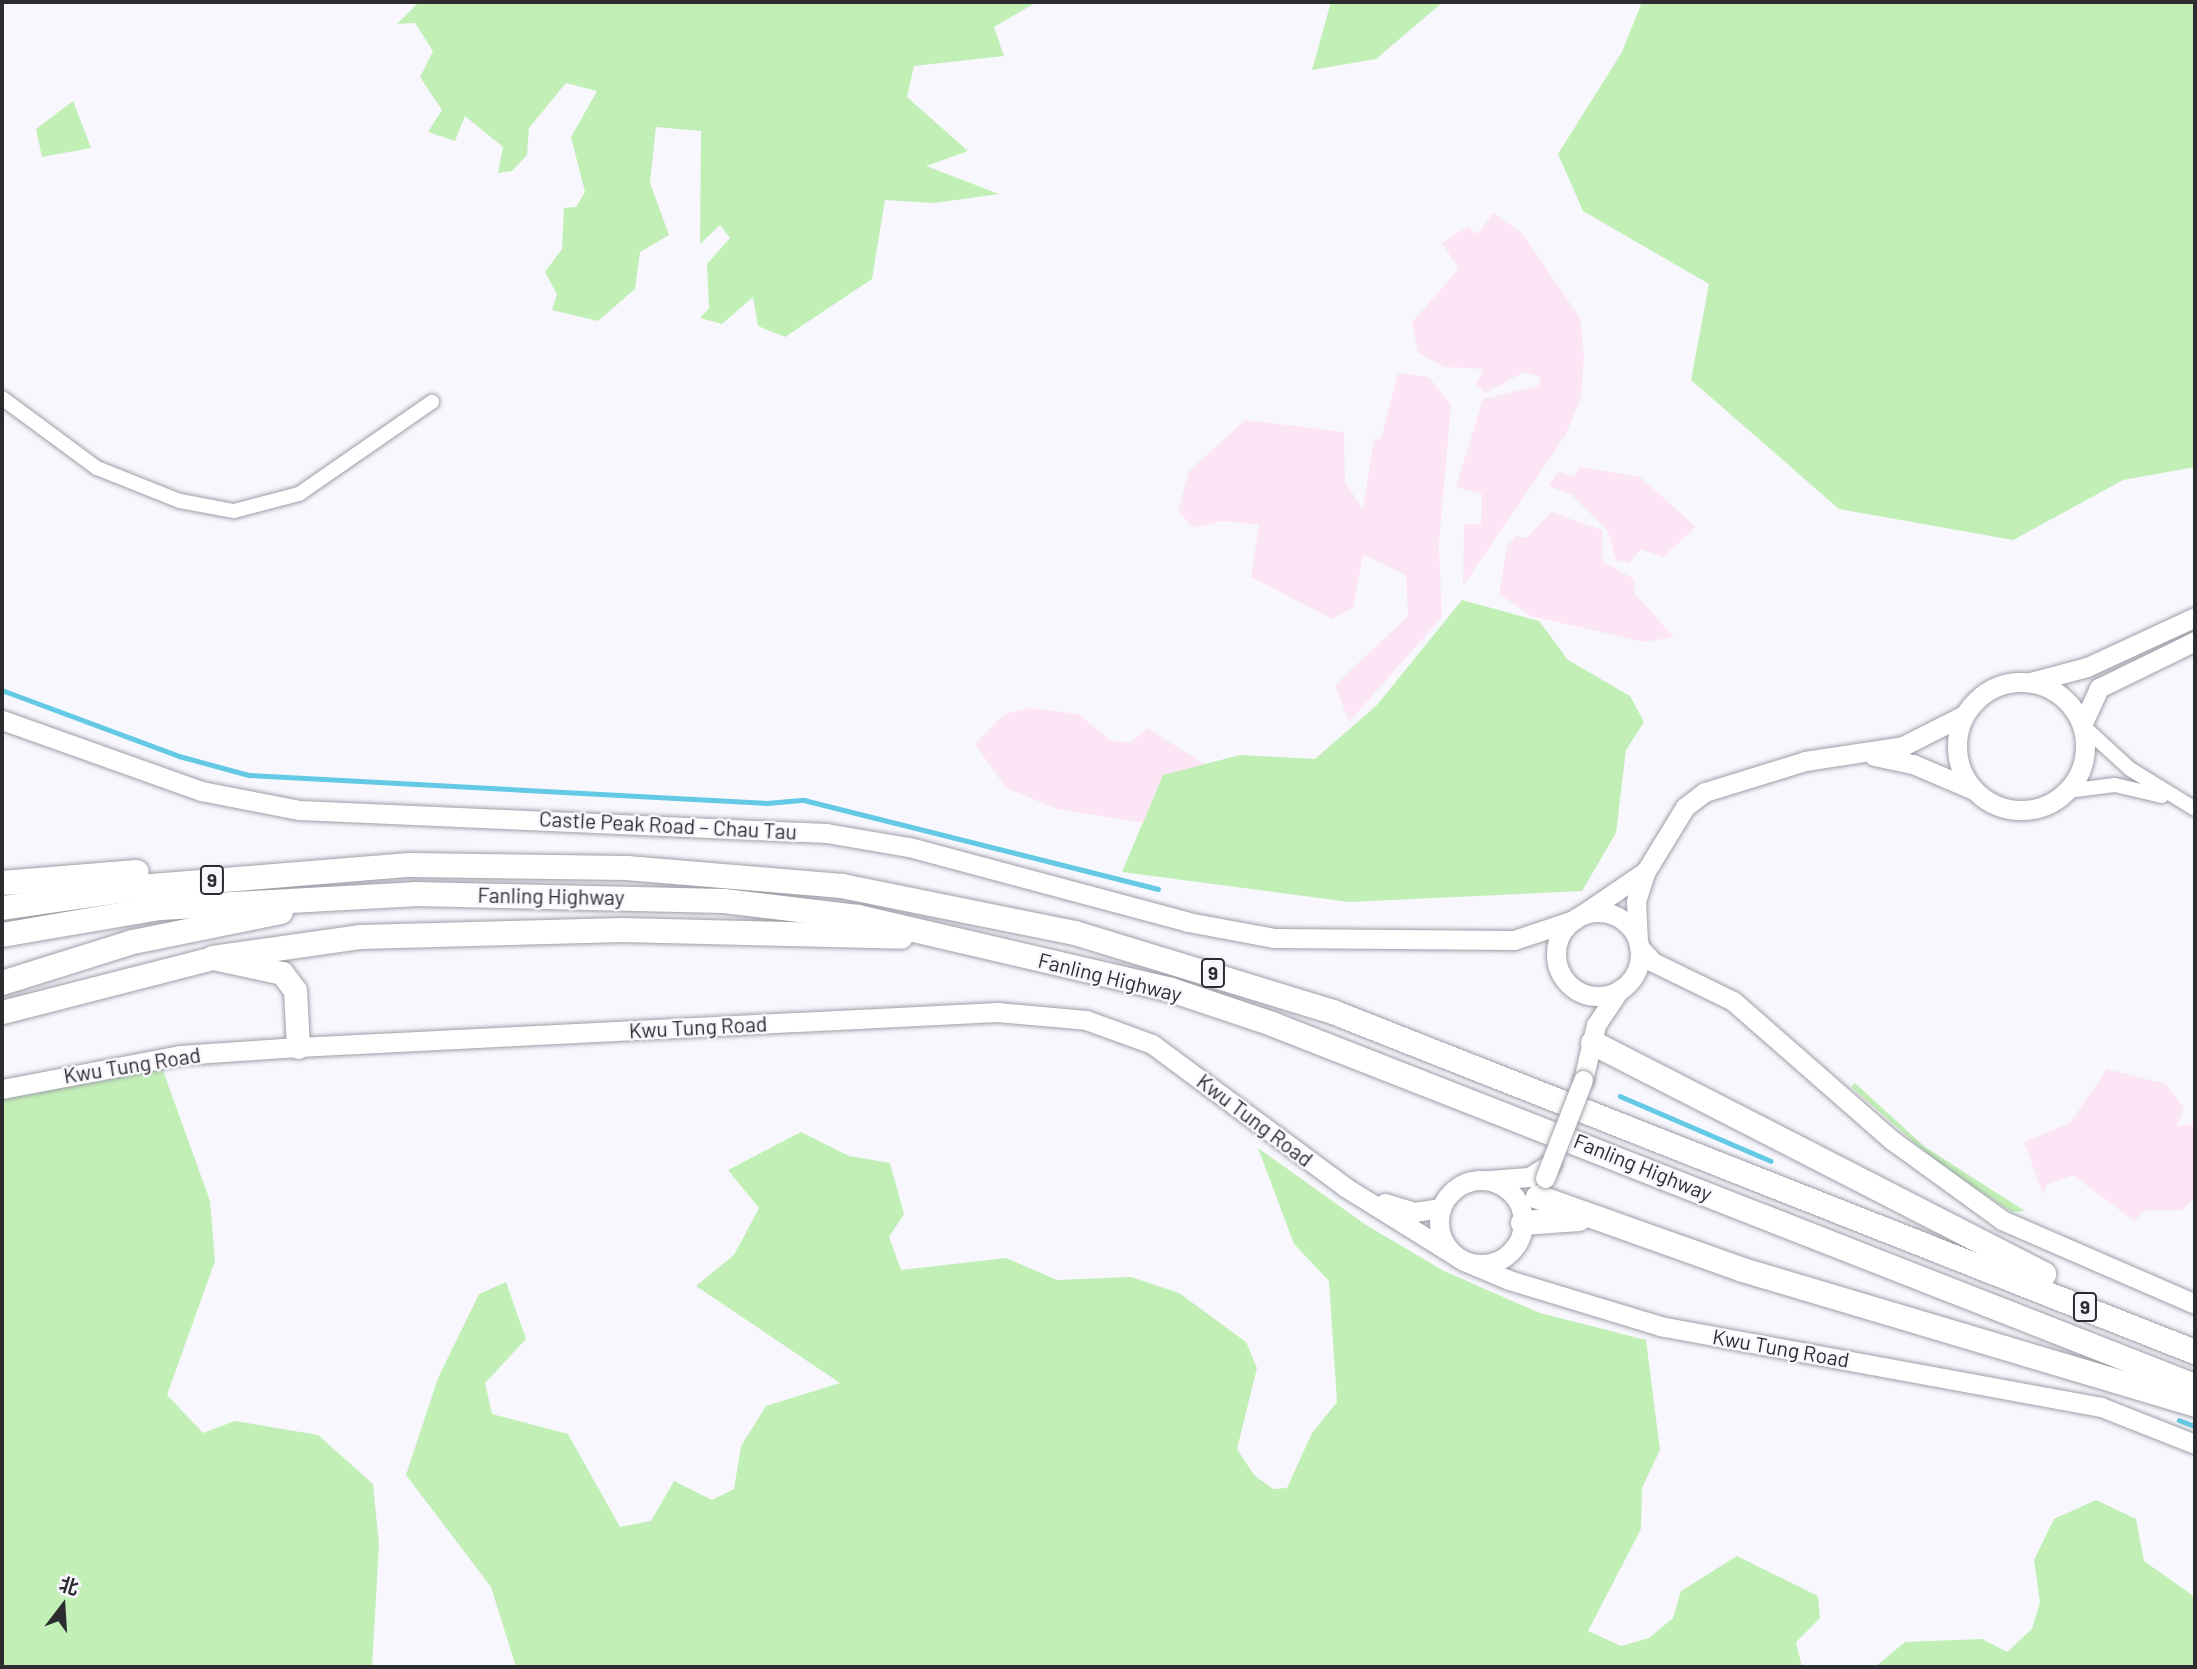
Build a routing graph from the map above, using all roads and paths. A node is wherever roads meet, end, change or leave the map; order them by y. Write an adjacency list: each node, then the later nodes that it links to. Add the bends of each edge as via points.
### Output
1 (2, 398): 2 (street, via 97,468 180,501 234,511 299,494)
2 (432, 402)
3 (2195, 617): 5 (main road, via 2078,671)
4 (2195, 641): 8 (main road, via 2099,688)
5 (2030, 682): 6 (main road, via 1985,692); 8 (main road, via 2061,696)
6 (1964, 715): 9 (main road, via 1925,738); 10 (main road, via 1958,760)
7 (2, 720): 22 (main road, Castle Peak Road – Chau Tau, via 201,791 299,810 837,835 909,847 1222,930 1337,942)
8 (2082, 724): 11 (main road, via 2084,761); 12 (street)
9 (1869, 755): 10 (main road, via 1913,764); 15 (main road, via 1805,761 1705,792 1685,807)
10 (1974, 790): 11 (main road, via 2015,810 2048,804)
11 (2067, 791): 12 (street, via 2132,786)
12 (2177, 800): 13 (street)
13 (2195, 809)
14 (409, 865): 16 (highway, via 237,864); 18 (highway, Fanling Highway / 9, via 166,884); 43 (highway, Fanling Highway / 9, via 627,868 831,885 1075,933 1333,1012 1484,1066)
15 (1646, 871): 19 (main road); 23 (main road, via 1636,901)
16 (2, 883)
17 (379, 895): 20 (highway, Fanling Highway / 9, via 160,908); 21 (highway, Fanling Highway / 9, via 724,901 838,914); 27 (highway, via 156,937)
18 (2, 908)
19 (1570, 922): 22 (main road); 23 (main road, via 1609,914); 25 (main road, via 1556,946)
20 (2, 935)
21 (943, 937): 24 (highway, via 609,930 360,937); 44 (highway, Fanling Highway / 9, via 1171,990 1272,1024)
22 (1514, 940): 25 (main road, via 1548,955)
23 (1638, 944): 26 (main road, via 1653,962); 29 (main road)
24 (213, 958): 30 (main road, via 143,972); 32 (main road, via 282,973 295,990)
25 (1558, 967): 28 (main road)
26 (1682, 976): 29 (main road, via 1650,970); 41 (main road, via 1733,1001 1865,1115 2002,1220)
27 (2, 984)
28 (1569, 985): 29 (main road, via 1594,996); 31 (main road, via 1592,1023)
29 (1625, 985): 31 (main road, via 1602,1014)
30 (2, 1012)
31 (1593, 1043): 36 (main road, bridge, via 1583,1080); 42 (highway, via 1983,1246)
32 (298, 1047): 33 (main road, Kwu Tung Road, via 153,1059); 35 (main road, Kwu Tung Road, via 997,1012 1065,1017 1152,1044)
33 (2, 1089)
34 (1481, 1180): 36 (main road); 36 (main road, via 1529,1177); 37 (main road, via 1457,1188)
35 (1345, 1187): 37 (main road, Kwu Tung Road, via 1415,1212); 39 (main road, Kwu Tung Road)
36 (1536, 1194): 38 (main road); 40 (main road); 45 (highway, via 1634,1232 1981,1346)
37 (1441, 1208): 39 (main road, via 1440,1234)
38 (1512, 1250): 39 (main road, via 1493,1262); 40 (main road, via 1511,1266)
39 (1464, 1261): 40 (main road, Kwu Tung Road)
40 (1518, 1283): 46 (main road, Kwu Tung Road, via 1660,1326 2101,1407)
41 (2195, 1304)
42 (2195, 1345)
43 (2195, 1352)
44 (2195, 1386)
45 (2195, 1405)
46 (2195, 1444)

